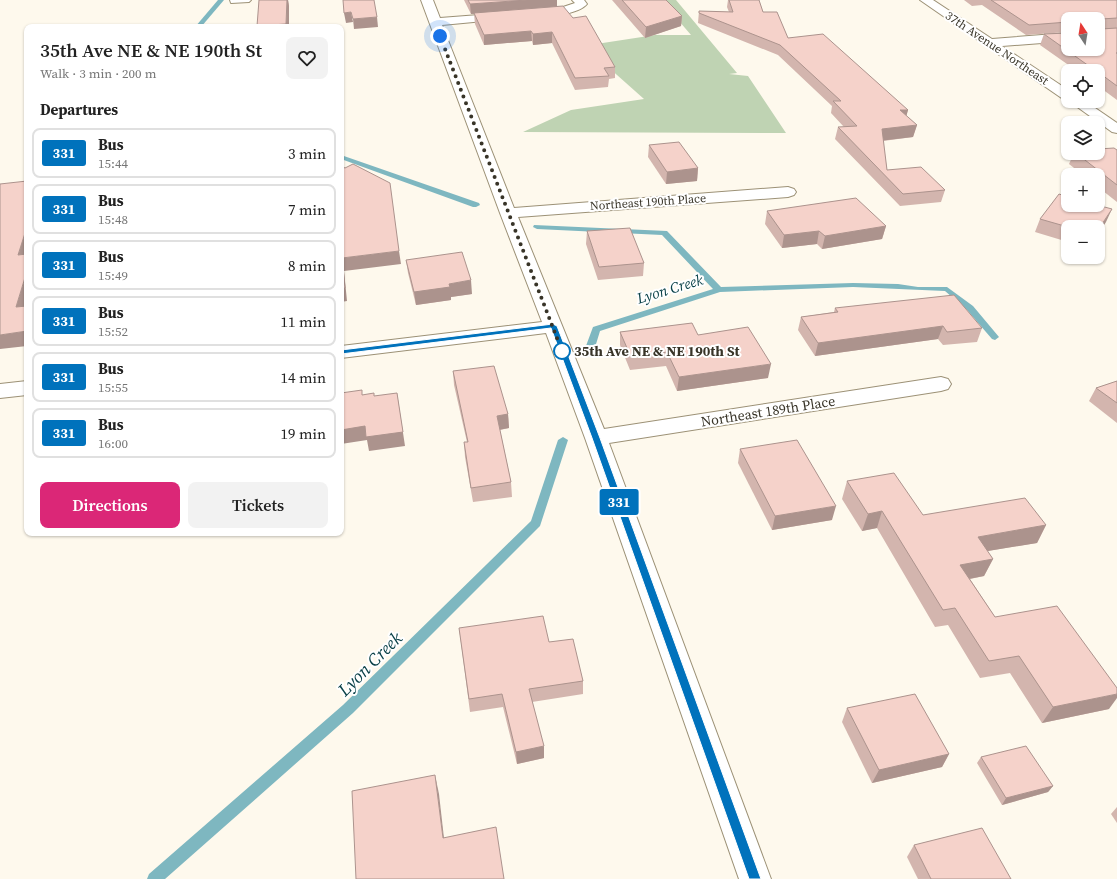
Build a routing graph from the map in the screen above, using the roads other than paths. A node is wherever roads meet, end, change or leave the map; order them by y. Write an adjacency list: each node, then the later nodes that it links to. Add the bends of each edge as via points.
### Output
1 (427, 0): 4 (street)
2 (926, 0): 6 (street, 37th Avenue Northeast)
3 (576, 4): 4 (street, via 555,13)
4 (434, 22): 11 (street)
5 (1061, 38): 6 (street)
6 (990, 43): 7 (street, 37th Avenue Northeast)
7 (1061, 91)
8 (1087, 108): 9 (street)
9 (1117, 128)
10 (788, 192): 11 (street, Northeast 190th Place)
11 (508, 213): 12 (street)
12 (553, 326): 13 (street); 17 (street)
13 (344, 352)
14 (941, 384): 17 (street, Northeast 189th Place)
15 (24, 388): 16 (street)
16 (0, 391)
17 (596, 438): 18 (street)
18 (755, 879)

